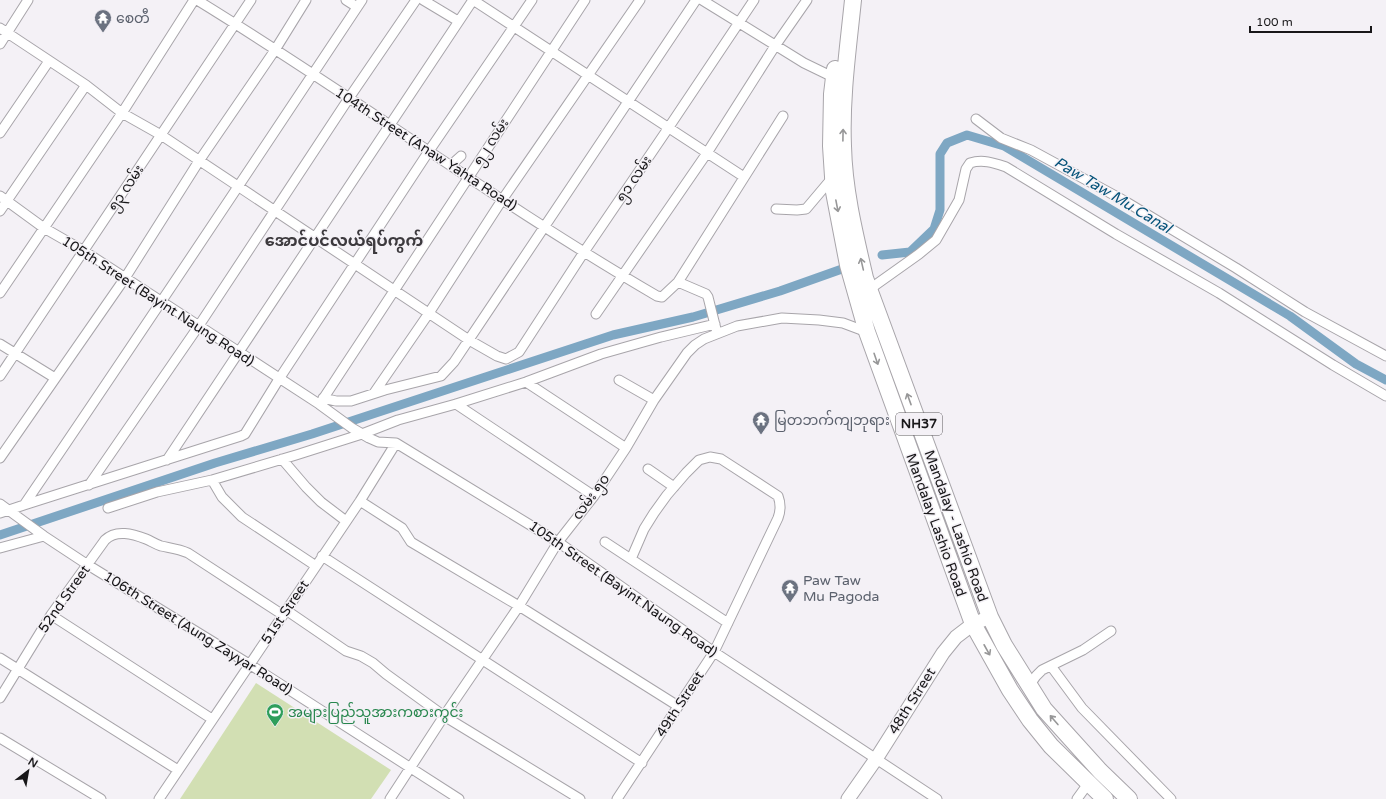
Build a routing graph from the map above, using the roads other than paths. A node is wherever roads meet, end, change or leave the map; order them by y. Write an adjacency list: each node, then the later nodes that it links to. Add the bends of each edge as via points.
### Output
1 (28, 0): 23 (street)
2 (195, 0): 21 (street, 104th Street (Anaw Yahta Road)); 35 (street)
3 (251, 0): 21 (street, ၅၃ လမ်း)
4 (306, 0): 26 (street)
5 (346, 0): 18 (street)
6 (416, 0): 33 (street)
7 (423, 0): 19 (street)
8 (473, 0): 19 (street); 22 (street)
9 (532, 0): 22 (street)
10 (585, 0): 27 (street, ၅၂ လမ်း)
11 (640, 0): 30 (street)
12 (696, 0): 34 (street)
13 (702, 0): 20 (street)
14 (754, 0): 20 (street, ၅၁ လမ်း)
15 (807, 0): 25 (street)
16 (843, 0): 31 (highway, Mandalay Lashio Road / NH37)
17 (853, 0): 31 (highway, Mandalay - Lashio Road / NH37)
18 (359, 4): 29 (street)
19 (458, 21): 38 (street)
20 (739, 23): 25 (street); 39 (street, ၅၁ လမ်း)
21 (235, 24): 26 (street, 104th Street (Anaw Yahta Road)); 41 (street, ၅၃ လမ်း)
22 (514, 27): 27 (street); 42 (street)
23 (4, 31): 24 (street); 28 (street)
24 (0, 44)
25 (775, 46): 31 (street); 43 (street)
26 (275, 50): 29 (street, 104th Street (Anaw Yahta Road)); 45 (street)
27 (551, 51): 30 (street); 47 (street, ၅၂ လမ်း)
28 (49, 61): 32 (street); 40 (street)
29 (312, 74): 33 (street, 104th Street (Anaw Yahta Road)); 50 (street)
30 (588, 76): 34 (street); 52 (street)
31 (839, 80): 49 (highway, Mandalay Lashio Road / NH37, via 832,94); 67 (highway, Mandalay - Lashio Road / NH37, one-way to 31, via 865,278 852,223 845,172)
32 (86, 85): 35 (street); 51 (street)
33 (349, 98): 38 (street, 104th Street (Anaw Yahta Road)); 55 (street)
34 (629, 102): 39 (street); 56 (street)
35 (122, 112): 41 (street); 57 (street)
36 (783, 116): 48 (street)
37 (976, 119): 79 (street, via 1001,138 1031,150 1123,200 1305,312)
38 (390, 125): 42 (street, 104th Street (Anaw Yahta Road)); 58 (street)
39 (669, 127): 43 (street); 60 (street, ၅၁ လမ်း)
40 (0, 133)
41 (161, 135): 45 (street); 59 (street, ၅၃ လမ်း)
42 (429, 151): 46 (street, 104th Street (Anaw Yahta Road)); 61 (street)
43 (707, 153): 48 (street); 62 (street)
44 (461, 156): 46 (street)
45 (199, 161): 50 (street); 63 (street)
46 (451, 165): 47 (street, 104th Street (Anaw Yahta Road))
47 (468, 177): 52 (street, 104th Street (Anaw Yahta Road)); 65 (street, ၅၂ လမ်း)
48 (744, 177): 64 (street)
49 (833, 177): 53 (street, via 806,209); 67 (highway, Mandalay Lashio Road / NH37, one-way to 67, via 848,266)
50 (238, 186): 55 (street); 68 (street)
51 (3, 198): 54 (street); 57 (street, 105th Street (Bayint Naung Road))
52 (502, 200): 56 (street, 104th Street (Anaw Yahta Road)); 69 (street)
53 (776, 209)
54 (0, 211)
55 (276, 211): 58 (street); 72 (street)
56 (544, 227): 60 (street, 104th Street (Anaw Yahta Road)); 75 (street)
57 (44, 228): 59 (street, 105th Street (Bayint Naung Road)); 66 (street)
58 (316, 237): 61 (street); 77 (street)
59 (84, 251): 63 (street, 105th Street (Bayint Naung Road)); 78 (street, ၅၃ လမ်း)
60 (584, 252): 62 (street, 104th Street (Anaw Yahta Road)); 75 (street, ၅၁ လမ်း, via 519,352 506,359)
61 (355, 264): 65 (street); 82 (street)
62 (621, 276): 64 (street, 104th Street (Anaw Yahta Road), via 662,297); 70 (street)
63 (125, 278): 68 (street, 105th Street (Bayint Naung Road)); 81 (street)
64 (678, 282): 71 (street, via 703,292 708,297)
65 (394, 289): 69 (street); 88 (street, ၅၂ လမ်း)
66 (0, 293)
67 (863, 293): 73 (highway, Mandalay Lashio Road / NH37); 86 (street, via 939,237 959,200 966,169 970,163 993,162 1006,167 1219,293); 119 (highway, Mandalay - Lashio Road / NH37, one-way to 67)
68 (162, 302): 72 (street, 105th Street (Bayint Naung Road)); 103 (street)
69 (429, 313): 75 (street); 85 (street)
70 (596, 314)
71 (715, 324): 74 (street); 84 (street, via 601,354)
72 (198, 327): 77 (street, 105th Street (Bayint Naung Road)); 98 (street)
73 (867, 332): 74 (street, လမ်း ၅၀, via 843,323 782,318 737,326); 121 (highway, Mandalay Lashio Road / NH37, one-way to 121)
74 (718, 334): 87 (street, လမ်း ၅၀, via 704,339 687,353)
75 (469, 340): 85 (street, via 441,376)
76 (0, 344): 78 (street)
77 (238, 353): 82 (street, 105th Street (Bayint Naung Road)); 95 (street)
78 (15, 354): 80 (street, ၅၃ လမ်း); 81 (street)
79 (1386, 356)
80 (0, 376)
81 (55, 378): 93 (street)
82 (279, 379): 88 (street, 105th Street (Bayint Naung Road)); 95 (street, via 245,434)
83 (619, 380): 87 (street)
84 (526, 382): 89 (street); 92 (street)
85 (374, 393): 88 (street, via 351,401)
86 (1386, 396)
87 (654, 400): 92 (street, လမ်း ၅၀)
88 (321, 401): 90 (street, 105th Street (Bayint Naung Road), via 329,412)
89 (456, 404): 90 (street, via 398,420); 100 (street)
90 (362, 434): 91 (street, 105th Street (Bayint Naung Road), via 378,442); 94 (street)
91 (396, 443): 101 (street, 51st Street); 109 (street, 105th Street (Bayint Naung Road))
92 (626, 448): 100 (street, လမ်း ၅၀)
93 (0, 458)
94 (282, 459): 97 (street); 107 (street, via 321,502)
95 (167, 460): 98 (street)
96 (648, 468): 99 (street)
97 (212, 480): 104 (street, via 157,492); 115 (street, via 222,497 242,517)
98 (89, 485): 103 (street)
99 (674, 487): 113 (street, via 644,529); 120 (street, 49th Street, via 699,460 710,457 721,459 778,496 781,511)
100 (594, 496): 109 (street, လမ်း ၅၀)
101 (360, 501): 107 (street, 51st Street); 116 (street, via 402,528 411,542)
102 (0, 504): 105 (street, 106th Street (Aung Zayyar Road))
103 (24, 506): 105 (street)
104 (108, 508)
105 (13, 512): 106 (street); 108 (street, 106th Street (Aung Zayyar Road))
106 (0, 513)
107 (346, 521): 112 (street, 51st Street)
108 (41, 534): 111 (street); 114 (street, 106th Street (Aung Zayyar Road))
109 (558, 542): 116 (street, လမ်း ၅၀); 123 (street, 105th Street (Bayint Naung Road))
110 (605, 542): 113 (street)
111 (0, 548)
112 (322, 556): 115 (street, 51st Street); 125 (street)
113 (631, 559): 120 (street)
114 (88, 565): 117 (street, 52nd Street, via 110,535 135,535 155,544 188,553); 118 (street, 52nd Street); 126 (street, 106th Street (Aung Zayyar Road))
115 (316, 566): 117 (street, 51st Street)
116 (519, 606): 125 (street, လမ်း ၅၀); 133 (street)
117 (284, 612): 126 (street, 51st Street); 134 (street, via 346,651 374,663)
118 (52, 615): 128 (street, 52nd Street); 135 (street)
119 (990, 617): 121 (main road, 48th Street); 129 (highway, Mandalay - Lashio Road / NH37)
120 (728, 623): 123 (street, 49th Street)
121 (972, 624): 130 (highway, Mandalay Lashio Road / NH37, one-way to 130); 139 (main road, 48th Street, via 956,637 943,653)
122 (1111, 631): 127 (street, via 1083,650)
123 (714, 652): 133 (street, 49th Street); 139 (street, 105th Street (Bayint Naung Road))
124 (0, 658): 128 (street)
125 (483, 659): 134 (street, လမ်း ၅၀); 140 (street)
126 (249, 664): 135 (street, 51st Street); 141 (street, 106th Street (Aung Zayyar Road))
127 (1051, 666): 131 (street, via 1039,673); 156 (street, via 1082,708)
128 (18, 668): 132 (street, 52nd Street); 142 (street)
129 (1019, 669): 130 (highway); 131 (highway, Mandalay - Lashio Road / NH37)
130 (1002, 676): 138 (highway, Mandalay Lashio Road / NH37, via 1030,720)
131 (1029, 686): 137 (highway, Mandalay - Lashio Road / NH37, one-way to 131, via 1044,709)
132 (0, 698)
133 (678, 706): 140 (street, 49th Street)
134 (444, 716): 141 (street, လမ်း ၅၀); 149 (street)
135 (212, 719): 142 (street, 51st Street)
136 (0, 738): 145 (street)
137 (1074, 742): 138 (highway); 143 (highway, Mandalay - Lashio Road / NH37)
138 (1060, 755): 144 (highway, Mandalay Lashio Road / NH37)
139 (876, 759): 151 (main road, 48th Street); 152 (street, 105th Street (Bayint Naung Road))
140 (642, 763): 150 (street, 49th Street)
141 (411, 768): 147 (street, လမ်း ၅၀); 148 (street, 106th Street (Aung Zayyar Road))
142 (178, 770): 146 (street, 51st Street)
143 (1100, 771): 144 (street); 155 (highway, Mandalay - Lashio Road / NH37)
144 (1088, 782): 153 (street); 154 (highway, Mandalay Lashio Road / NH37)
145 (101, 799)
146 (159, 799)
147 (390, 799)
148 (459, 799)
149 (580, 799)
150 (617, 799)
151 (848, 799)
152 (937, 799)
153 (1077, 799)
154 (1105, 799)
155 (1129, 799)
156 (1171, 799)

